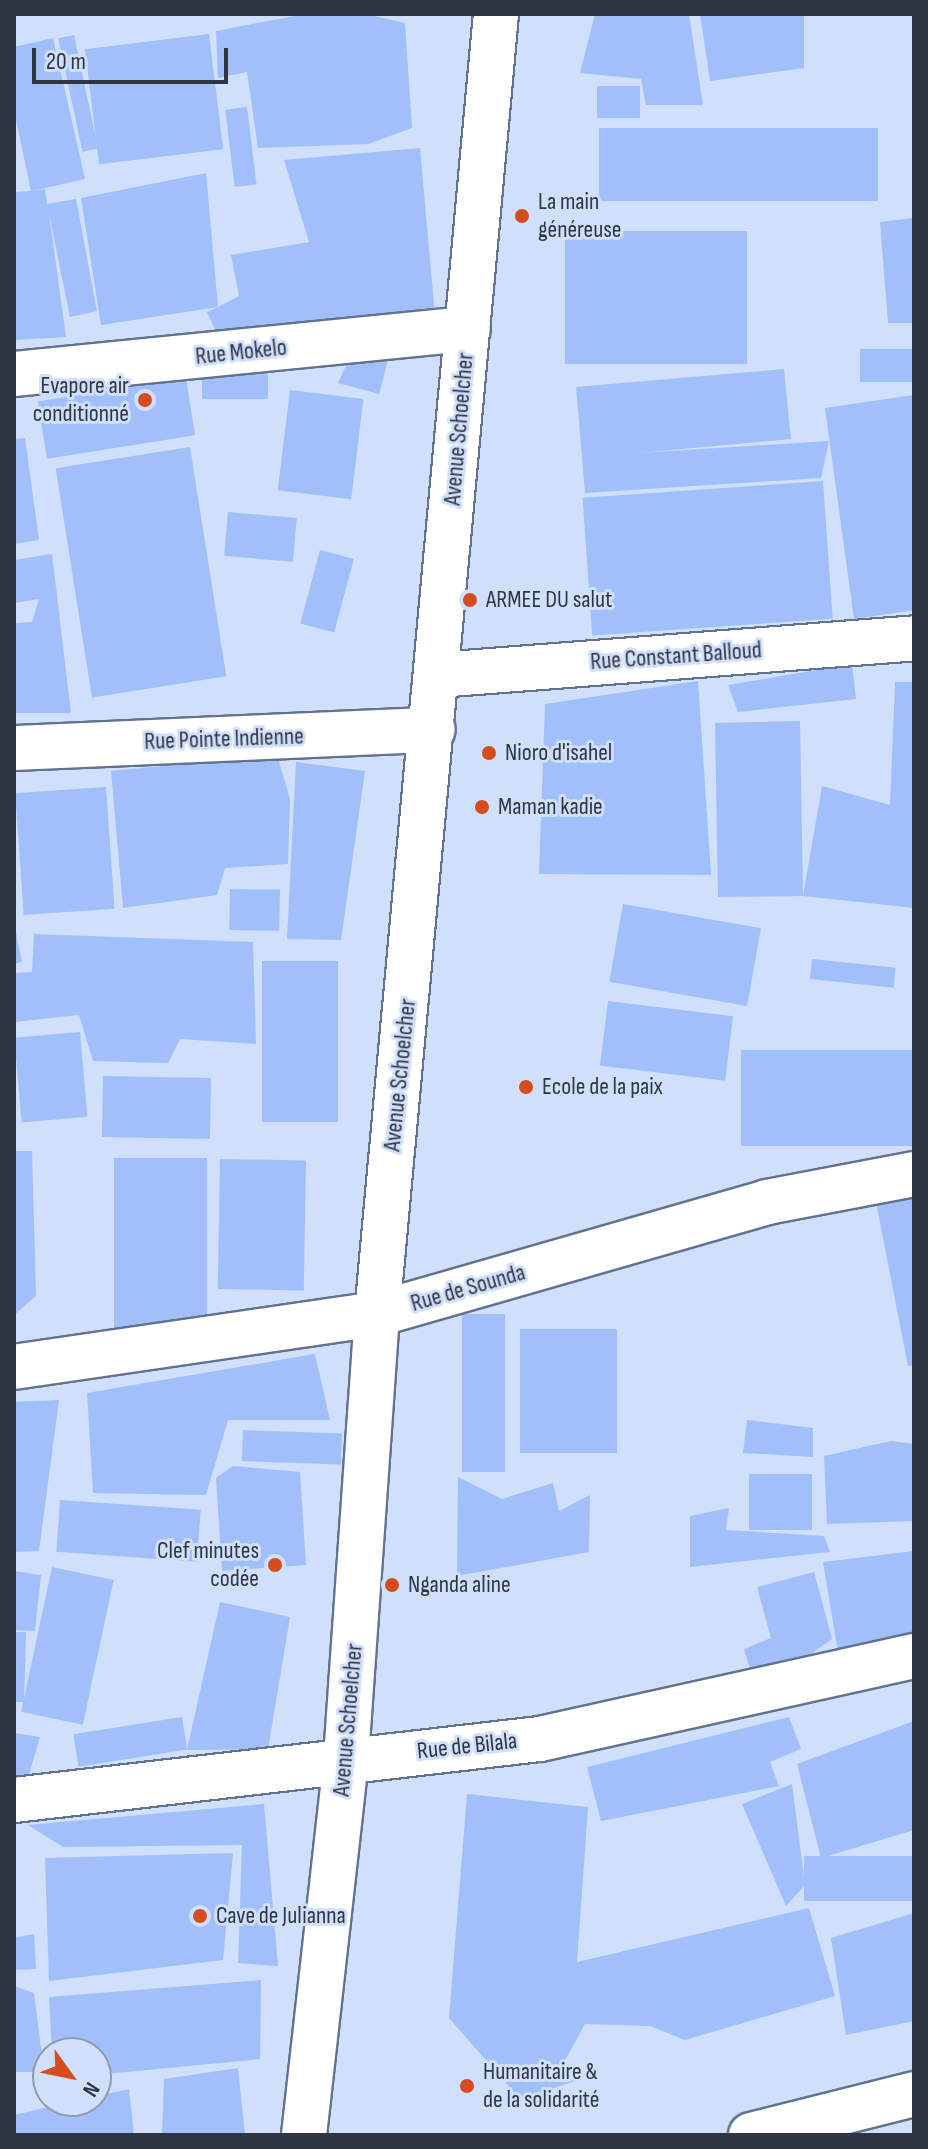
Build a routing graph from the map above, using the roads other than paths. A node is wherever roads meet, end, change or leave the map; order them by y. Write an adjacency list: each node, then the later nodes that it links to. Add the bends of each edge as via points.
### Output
1 (496, 14): 2 (street, Avenue Schoelcher)
2 (468, 329): 3 (street, Rue Mokelo); 5 (street, Avenue Schoelcher)
3 (14, 374)
4 (914, 638): 5 (street, Rue Constant Balloud)
5 (438, 675): 6 (street, Avenue Schoelcher)
6 (433, 730): 7 (street, Rue Pointe Indienne); 9 (street, Avenue Schoelcher)
7 (14, 748)
8 (914, 1174): 9 (street, Rue de Sounda, via 767,1202)
9 (377, 1314): 10 (street, Rue de Sounda); 12 (street, Avenue Schoelcher)
10 (14, 1367)
11 (914, 1656): 12 (street, Rue de Bilala, via 540,1739)
12 (346, 1758): 13 (street, Rue de Bilala); 16 (street, Avenue Schoelcher)
13 (14, 1800)
14 (914, 2094): 15 (street)
15 (817, 2127): 17 (street)
16 (304, 2135)
17 (751, 2135)

